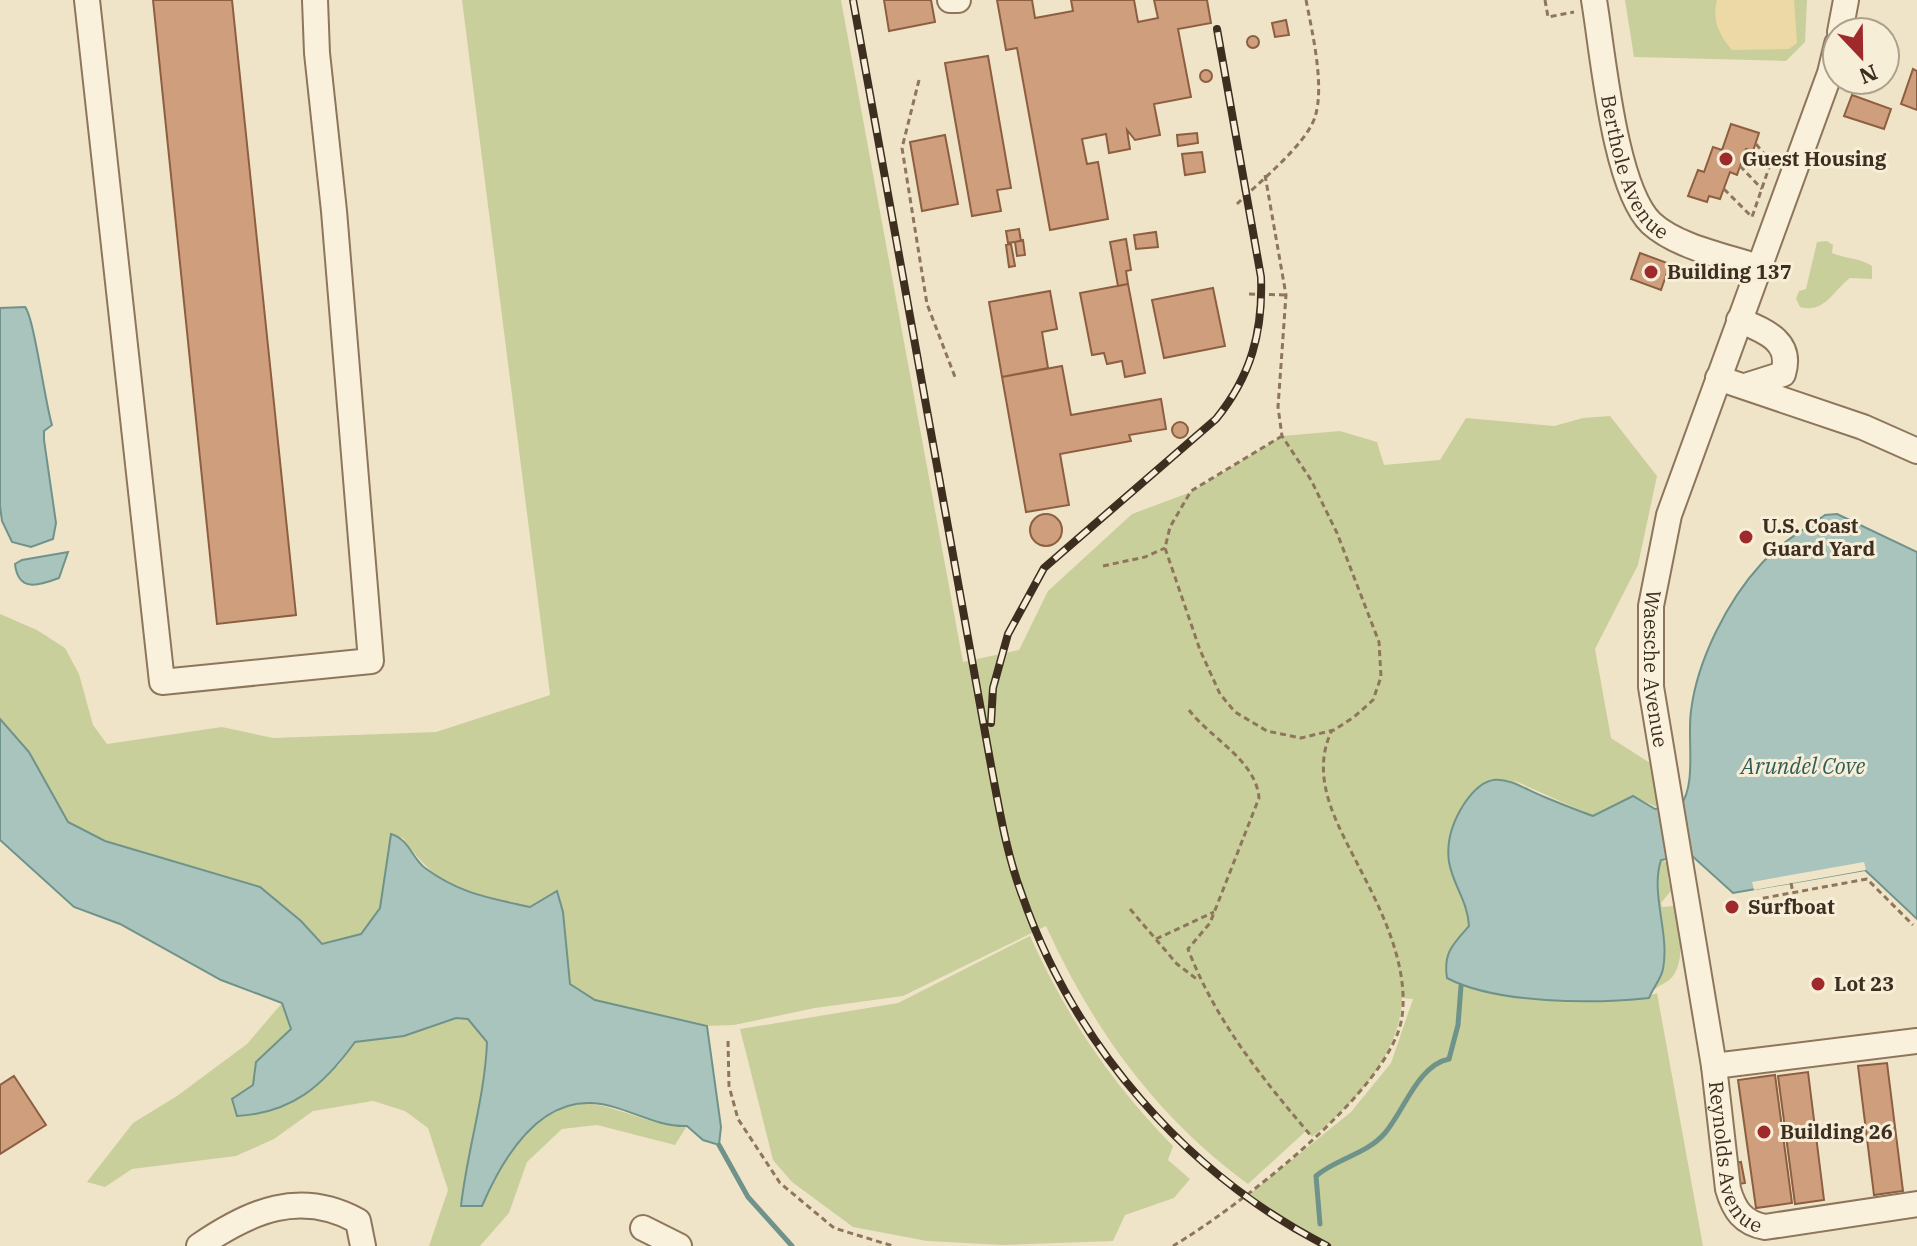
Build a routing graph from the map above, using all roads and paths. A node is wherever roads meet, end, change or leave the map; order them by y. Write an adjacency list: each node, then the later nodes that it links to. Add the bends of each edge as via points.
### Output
1 (87, 0): 2 (street, via 162,682 371,661)
2 (315, 0)
3 (950, 0): 4 (street)
4 (958, 0)
5 (1306, 0): 12 (path, via 1315,51 1316,116 1302,139)
6 (1545, 0): 7 (path, via 1548,17)
7 (1594, 4): 16 (street, Berthole Avenue, via 1625,174 1640,208 1670,236)
8 (919, 80): 20 (path, via 902,148 927,304)
9 (1821, 96): 16 (street, Waesche Avenue)
10 (1756, 144): 14 (path, via 1772,160)
11 (1740, 166): 14 (path)
12 (1265, 175): 15 (path); 18 (path)
13 (1724, 189): 14 (path, via 1752,217)
14 (1761, 189)
15 (1237, 204)
16 (1758, 267): 19 (street, Waesche Avenue)
17 (1249, 294): 18 (path)
18 (1286, 295): 23 (path, via 1278,407)
19 (1739, 320): 21 (street, Waesche Avenue); 22 (street, via 1767,331 1787,354 1783,374)
20 (955, 377)
21 (1718, 378): 22 (street); 39 (street, Waesche Avenue, via 1669,515 1651,606 1651,687)
22 (1744, 386): 24 (street)
23 (1282, 436): 25 (path, via 1191,491 1170,527); 28 (path, via 1337,533 1379,642 1381,677 1373,700)
24 (1914, 446)
25 (1165, 548): 26 (path); 28 (path, via 1200,650 1220,694 1235,712 1267,731 1301,738)
26 (1103, 566)
27 (1189, 710): 33 (path, via 1258,782 1259,798)
28 (1332, 730): 40 (path, via 1323,750 1323,783 1391,939 1402,982 1402,1019 1385,1058)
29 (1791, 883): 30 (path)
30 (1793, 893): 31 (path); 34 (path, via 1867,879)
31 (1753, 900)
32 (1130, 909): 35 (path)
33 (1215, 911): 35 (path); 36 (path, via 1188,949)
34 (1913, 925)
35 (1156, 939): 36 (path)
36 (1201, 983): 40 (path, via 1236,1045)
37 (728, 1041): 46 (path, via 729,1086 738,1119 780,1183 834,1228)
38 (1917, 1041): 39 (street)
39 (1714, 1066): 41 (street, Reynolds Avenue, via 1728,1189 1733,1206 1752,1224 1765,1227)
40 (1312, 1137): 47 (path, via 1247,1196)
41 (1917, 1204)
42 (643, 1228): 45 (street)
43 (199, 1246): 44 (street, via 272,1208 308,1205 334,1207 358,1221)
44 (363, 1246)
45 (679, 1246)
46 (893, 1246)
47 (1173, 1246)

